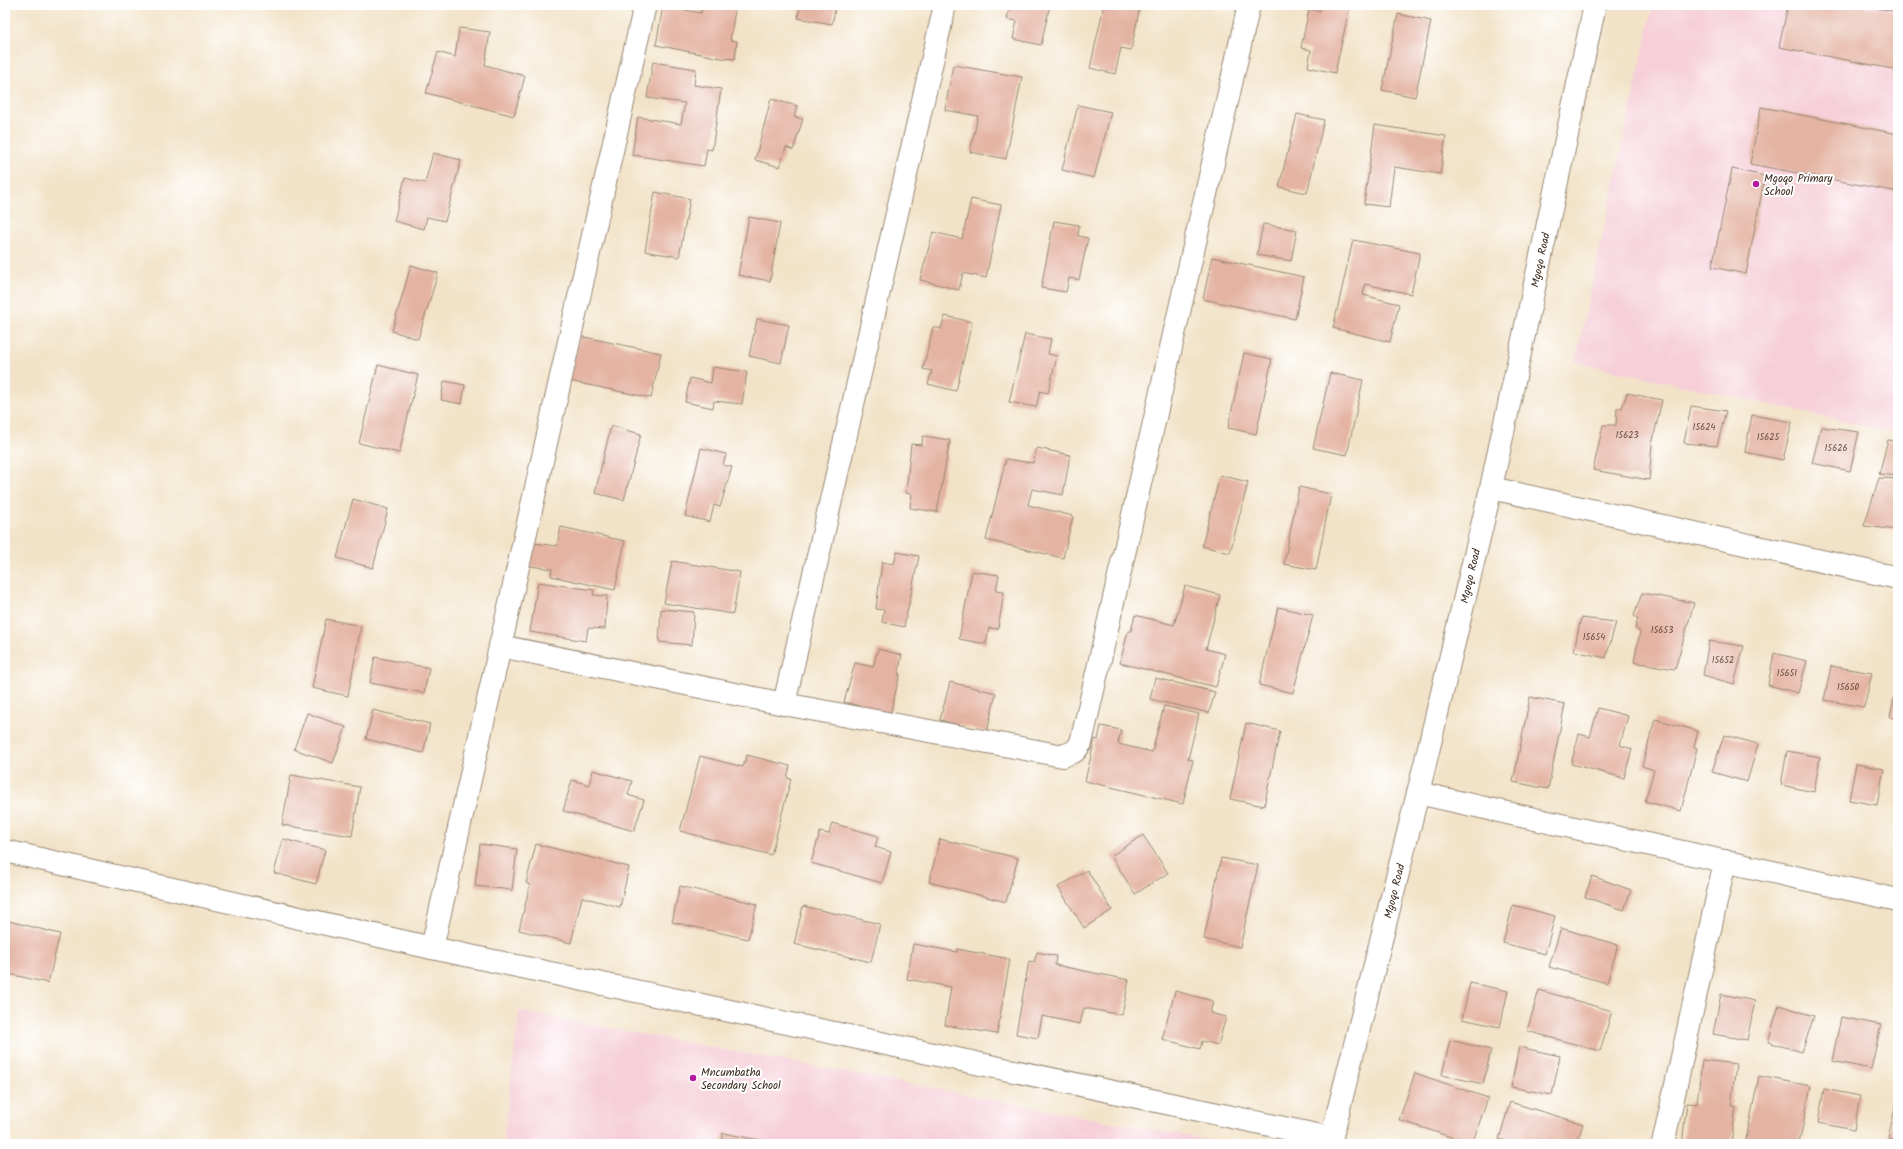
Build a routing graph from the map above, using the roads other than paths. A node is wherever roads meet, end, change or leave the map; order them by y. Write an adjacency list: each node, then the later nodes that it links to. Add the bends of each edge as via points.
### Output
1 (645, 5): 7 (street)
2 (945, 5): 8 (street)
3 (1249, 5): 8 (street, via 1081,743 1075,751 1063,756)
4 (1595, 5): 5 (street, Mgoqo Road)
5 (1491, 488): 6 (street); 9 (street, Mgoqo Road)
6 (1898, 578)
7 (500, 646): 8 (street); 13 (street)
8 (784, 704)
9 (1418, 793): 11 (street); 14 (street, Mgoqo Road)
10 (5, 851): 13 (street)
11 (1725, 862): 12 (street); 15 (street)
12 (1898, 900)
13 (432, 948): 14 (street)
14 (1331, 1141)
15 (1663, 1144)

